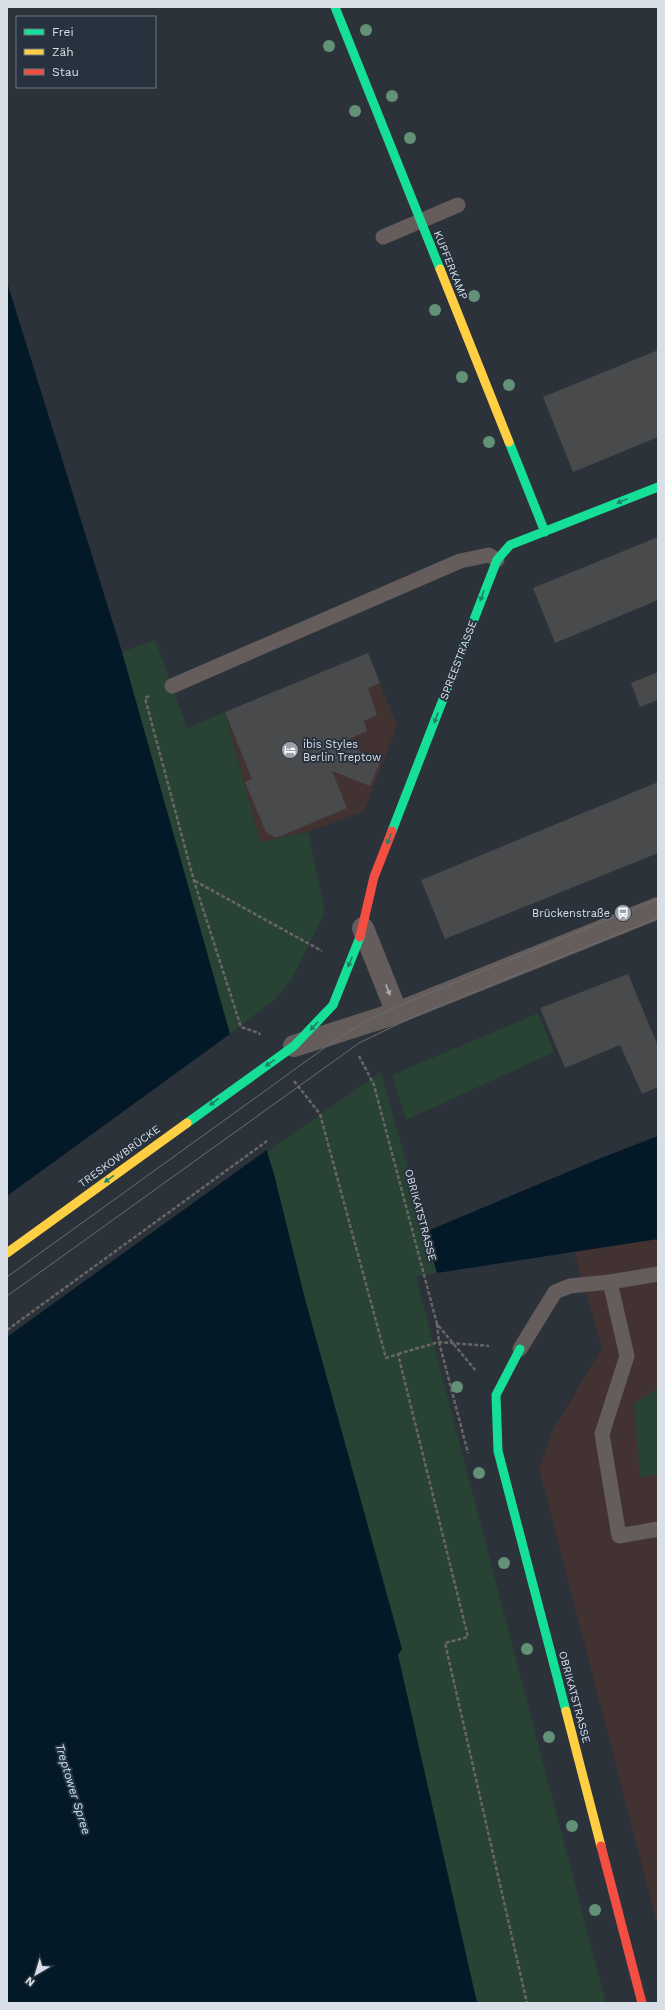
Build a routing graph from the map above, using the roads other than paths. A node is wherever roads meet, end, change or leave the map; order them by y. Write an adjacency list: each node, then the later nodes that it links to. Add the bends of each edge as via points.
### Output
1 (335, 7): 3 (street, KUPFERKAMP)
2 (458, 205): 3 (lane)
3 (421, 221): 4 (lane); 6 (street, KUPFERKAMP)
4 (383, 237)
5 (658, 487): 6 (street, SPREESTRASSE, one-way to 6)
6 (545, 532): 7 (street, SPREESTRASSE, via 510,545)
7 (498, 560): 8 (lane, via 489,555 460,561); 10 (street, SPREESTRASSE, one-way to 10, via 374,877)
8 (172, 686)
9 (658, 908): 11 (street)
10 (363, 928): 11 (street, one-way to 11); 12 (street, SPREESTRASSE, one-way to 12, via 333,1005)
11 (397, 1013): 12 (street)
12 (294, 1046): 13 (street, SPREESTRASSE, one-way to 13)
13 (246, 1080): 14 (street, TRESKOWBRÜCKE, one-way to 14)
14 (7, 1253)
15 (658, 1274): 16 (lane)
16 (610, 1282): 17 (lane, via 570,1286 554,1292); 18 (lane, via 627,1356 602,1434 620,1536)
17 (520, 1349): 19 (street, OBRIKATSTRASSE, via 496,1395 498,1451)
18 (658, 1529)
19 (642, 2003)

